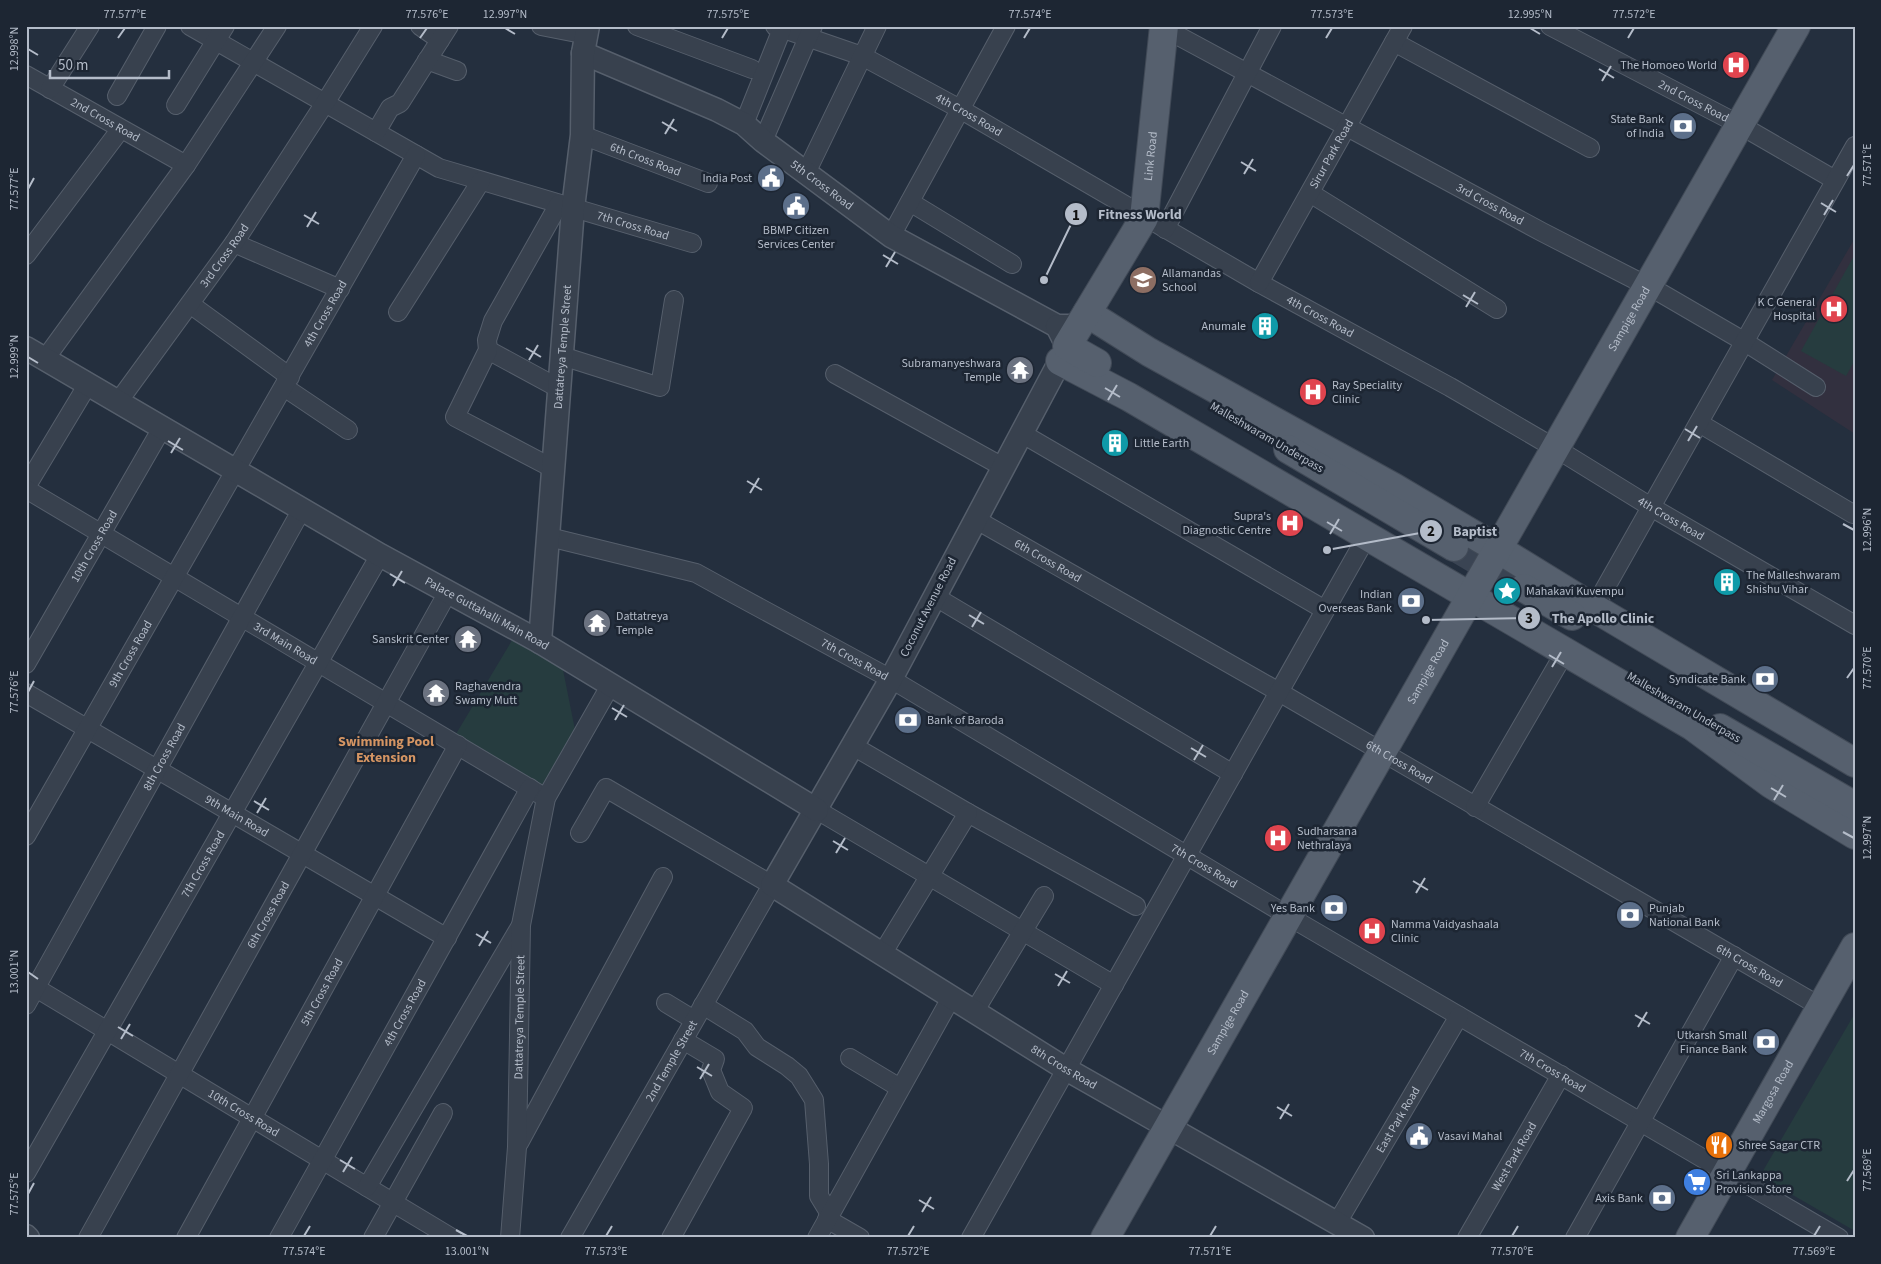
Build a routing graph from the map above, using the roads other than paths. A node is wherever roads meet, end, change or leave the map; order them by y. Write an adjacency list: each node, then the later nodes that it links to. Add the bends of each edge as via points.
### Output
1 (90, 26): 30 (street)
2 (156, 26): 31 (street)
3 (190, 26): 21 (street)
4 (225, 26): 21 (street)
5 (277, 26): 25 (street)
6 (373, 26): 32 (street, 3rd Cross Road)
7 (420, 26): 19 (street)
8 (541, 26): 20 (street)
9 (637, 26): 26 (street)
10 (877, 26): 23 (street)
11 (1006, 26): 34 (street)
12 (1272, 26): 28 (street)
13 (1403, 26): 22 (street, Sirur Park Road)
14 (1550, 26): 36 (street, 2nd Cross Road)
15 (1796, 26): 36 (main road, Sampige Road)
16 (778, 27): 18 (street, 4th Cross Road); 35 (street)
17 (1162, 27): 28 (street, 3rd Cross Road); 53 (main road, Link Road)
18 (810, 32): 23 (street, 4th Cross Road); 41 (street)
19 (444, 33): 24 (street)
20 (586, 38): 35 (street, 5th Cross Road); 40 (street, Dattatreya Temple Street)
21 (216, 42): 25 (street); 33 (street)
22 (1394, 42): 37 (street, Sirur Park Road); 43 (street)
23 (862, 56): 34 (street, 4th Cross Road); 46 (street)
24 (427, 60): 27 (street); 39 (street, via 400,103 390,108)
25 (253, 62): 32 (street); 45 (street)
26 (752, 69)
27 (457, 71)
28 (1246, 73): 37 (street, 3rd Cross Road); 53 (street)
29 (26, 75): 30 (street, 2nd Cross Road)
30 (50, 89): 38 (street, 2nd Cross Road)
31 (117, 96)
32 (325, 103): 39 (street); 55 (street, 3rd Cross Road)
33 (176, 105)
34 (960, 109): 51 (street); 53 (street, 4th Cross Road)
35 (744, 124): 41 (street, 5th Cross Road)
36 (1740, 125): 48 (street, 2nd Cross Road); 60 (main road, Sampige Road)
37 (1347, 127): 50 (street, Sirur Park Road); 60 (street, 3rd Cross Road)
38 (120, 130): 45 (street, 2nd Cross Road); 57 (street)
39 (376, 132): 44 (street)
40 (582, 135): 49 (street, 6th Cross Road); 52 (street, Dattatreya Temple Street)
41 (763, 141): 46 (street, 5th Cross Road)
42 (1855, 146): 48 (street)
43 (1590, 148)
44 (416, 155): 47 (street, via 439,168); 61 (street, 4th Cross Road)
45 (186, 165): 69 (street)
46 (806, 173): 54 (street, 5th Cross Road)
47 (481, 180): 52 (street); 65 (street)
48 (1835, 180): 67 (street)
49 (708, 183)
50 (1310, 193): 59 (street, Sirur Park Road); 64 (street)
51 (910, 202): 54 (street); 58 (street)
52 (566, 206): 56 (street, 7th Cross Road); 68 (street, via 493,320 486,340); 70 (street, Dattatreya Temple Street)
53 (1154, 223): 59 (street, 4th Cross Road); 66 (main road, Link Road)
54 (892, 236): 66 (street, 5th Cross Road)
55 (234, 243): 61 (street); 63 (street, 3rd Cross Road)
56 (692, 243)
57 (26, 255)
58 (1012, 264)
59 (1260, 283): 82 (street, 4th Cross Road)
60 (1648, 286): 67 (street, 3rd Cross Road); 82 (main road, Sampige Road)
61 (340, 289): 73 (street, 4th Cross Road)
62 (674, 300): 70 (street, via 660,387)
63 (190, 304): 73 (street); 77 (street, 3rd Cross Road)
64 (1497, 310)
65 (398, 312)
66 (1070, 334): 71 (main road, 5th Cross Road); 71 (main road, Malleshwaram Underpass, via 1448,556); 81 (street, Coconut Avenue Road); 92 (main road, via 1128,397); 94 (main road, via 1149,352)
67 (1745, 342): 75 (street, 3rd Cross Road); 78 (street)
68 (488, 350): 76 (street); 84 (street, via 455,417)
69 (36, 353): 74 (street, Palace Guttahalli Main Road)
70 (562, 356): 76 (street, Dattatreya Temple Street)
71 (1110, 372)
72 (835, 374): 83 (street)
73 (287, 382): 80 (street); 85 (street, 4th Cross Road)
74 (88, 384): 77 (street, Palace Guttahalli Main Road); 86 (street)
75 (1816, 387)
76 (560, 389): 84 (street, Dattatreya Temple Street)
77 (118, 402): 79 (street, Palace Guttahalli Main Road)
78 (1699, 423): 87 (street); 89 (street)
79 (162, 428): 85 (street, Palace Guttahalli Main Road); 91 (street, 10th Cross Road)
80 (348, 430)
81 (1021, 433): 83 (street, Coconut Avenue Road); 101 (street)
82 (1556, 448): 87 (street, 4th Cross Road); 94 (main road, Sampige Road)
83 (1003, 467): 90 (street, Coconut Avenue Road)
84 (554, 469): 93 (street, Dattatreya Temple Street)
85 (236, 472): 88 (street, Palace Guttahalli Main Road); 96 (street, 9th Cross Road)
86 (28, 493): 91 (street, 3rd Main Road)
87 (1651, 507): 100 (street); 103 (street, 4th Cross Road)
88 (302, 509): 95 (street, Palace Guttahalli Main Road); 102 (street, 8th Cross Road)
89 (1853, 514)
90 (975, 519): 98 (street, Coconut Avenue Road); 111 (street, 6th Cross Road)
91 (102, 533): 96 (street, 3rd Main Road); 107 (street, 10th Cross Road)
92 (1367, 536): 99 (main road); 101 (street)
93 (549, 537): 104 (street, Dattatreya Temple Street); 108 (street, 7th Cross Road, via 696,573)
94 (1498, 549): 99 (main road, Sampige Road); 100 (main road)
95 (380, 554): 97 (street, Palace Guttahalli Main Road); 106 (street, 7th Cross Road)
96 (175, 577): 102 (street, 3rd Main Road); 113 (street, 9th Cross Road)
97 (448, 592): 104 (street, Palace Guttahalli Main Road); 112 (street, 6th Cross Road)
98 (934, 596): 108 (street, Coconut Avenue Road); 119 (street)
99 (1471, 597): 105 (main road); 116 (main road, Sampige Road)
100 (1594, 608): 117 (main road)
101 (1325, 610): 111 (street)
102 (242, 617): 106 (street, 3rd Main Road); 118 (street, 8th Cross Road)
103 (1855, 625)
104 (540, 642): 109 (street, Palace Guttahalli Main Road)
105 (1565, 652): 124 (street); 129 (main road, via 1692,726 1771,784)
106 (319, 662): 112 (street, 3rd Main Road); 126 (street, 7th Cross Road)
107 (26, 664)
108 (891, 679): 115 (street, Coconut Avenue Road); 132 (street, 7th Cross Road)
109 (610, 686): 122 (street, Dattatreya Temple Street); 125 (street, Palace Guttahalli Main Road)
110 (26, 692): 113 (street, 9th Main Road)
111 (1279, 692): 116 (street, 6th Cross Road); 119 (street)
112 (386, 703): 114 (street, 3rd Main Road); 131 (street, 6th Cross Road)
113 (88, 729): 118 (street, 9th Main Road); 130 (street, 9th Cross Road)
114 (458, 745): 121 (street, 3rd Main Road); 136 (street, 5th Cross Road)
115 (854, 746): 125 (street, Coconut Avenue Road); 127 (street)
116 (1382, 752): 124 (street, 6th Cross Road); 139 (main road, Sampige Road)
117 (1855, 763)
118 (157, 769): 126 (street, 9th Main Road); 146 (street, 8th Cross Road)
119 (1233, 774): 132 (street)
120 (1855, 779): 123 (main road, Malleshwaram Underpass, via 1518,598)
121 (530, 788): 122 (street, 3rd Main Road); 142 (street, 4th Cross Road)
122 (546, 798): 140 (street, Dattatreya Temple Street)
123 (1855, 806)
124 (1475, 807): 145 (street, 6th Cross Road)
125 (817, 810): 133 (street); 135 (street, Coconut Avenue Road)
126 (232, 813): 131 (street, 9th Main Road); 155 (street, 7th Cross Road)
127 (968, 813): 133 (street); 138 (street)
128 (580, 833): 135 (street, via 606,788)
129 (1855, 835)
130 (26, 836)
131 (302, 853): 136 (street, 9th Main Road); 159 (street, 6th Cross Road)
132 (1187, 856): 139 (street, 7th Cross Road); 147 (street)
133 (929, 876): 141 (street); 144 (street)
134 (663, 877): 166 (street)
135 (772, 885): 144 (street, 8th Cross Road); 153 (street, 2nd Temple Street)
136 (375, 896): 142 (street, 9th Main Road); 163 (street, 5th Cross Road)
137 (1044, 896): 141 (street)
138 (1136, 906)
139 (1289, 916): 154 (street, 7th Cross Road); 165 (main road, Sampige Road)
140 (521, 925): 166 (street, Dattatreya Temple Street); 170 (street)
141 (1023, 931): 147 (street); 152 (street)
142 (447, 938): 167 (street, 4th Cross Road)
143 (1855, 947): 151 (main road, Margosa Road)
144 (882, 954): 148 (street, 8th Cross Road)
145 (1734, 956): 151 (street, 6th Cross Road); 164 (street)
146 (31, 985): 150 (street, 8th Cross Road); 155 (street, 10th Cross Road)
147 (1114, 985): 158 (street)
148 (951, 998): 152 (street, 8th Cross Road); 161 (street)
149 (666, 1003): 153 (street)
150 (26, 1005)
151 (1821, 1007): 168 (main road, Margosa Road)
152 (974, 1012): 158 (street, 8th Cross Road)
153 (698, 1013): 156 (street, 2nd Temple Street); 172 (street, via 745,1031 757,1047 799,1076 814,1100 819,1196)
154 (1459, 1016): 160 (street, 7th Cross Road); 173 (street, East Park Road)
155 (108, 1031): 159 (street, 10th Cross Road); 169 (street, 7th Cross Road)
156 (683, 1040): 180 (street, 2nd Temple Street); 181 (street, via 714,1059 710,1070 720,1092 742,1108)
157 (850, 1058): 161 (street)
158 (1066, 1069): 165 (street, 8th Cross Road); 184 (street)
159 (179, 1074): 163 (street, 10th Cross Road); 174 (street, 6th Cross Road)
160 (1561, 1075): 164 (street, 7th Cross Road); 186 (street, West Park Road)
161 (900, 1088): 172 (street)
162 (443, 1112): 171 (street)
163 (252, 1118): 167 (street, 10th Cross Road); 175 (street, 5th Cross Road)
164 (1641, 1121): 168 (street, 7th Cross Road); 187 (street)
165 (1168, 1127): 173 (street, 8th Cross Road); 185 (main road, Sampige Road)
166 (517, 1147): 179 (street, Dattatreya Temple Street)
167 (323, 1160): 170 (street, 10th Cross Road); 176 (street, 4th Cross Road)
168 (1728, 1172): 188 (main road, Margosa Road); 189 (street, 7th Cross Road)
169 (26, 1173)
170 (367, 1187): 171 (street, 10th Cross Road)
171 (393, 1202): 177 (street); 178 (street, 10th Cross Road)
172 (829, 1217): 182 (street); 183 (street)
173 (1346, 1232)
174 (88, 1238)
175 (186, 1238)
176 (279, 1238)
177 (373, 1238)
178 (452, 1238)
179 (510, 1238)
180 (570, 1238)
181 (671, 1238)
182 (817, 1238)
183 (860, 1238)
184 (971, 1238)
185 (1105, 1238)
186 (1467, 1238)
187 (1575, 1238)
188 (1690, 1238)
189 (1839, 1238)

